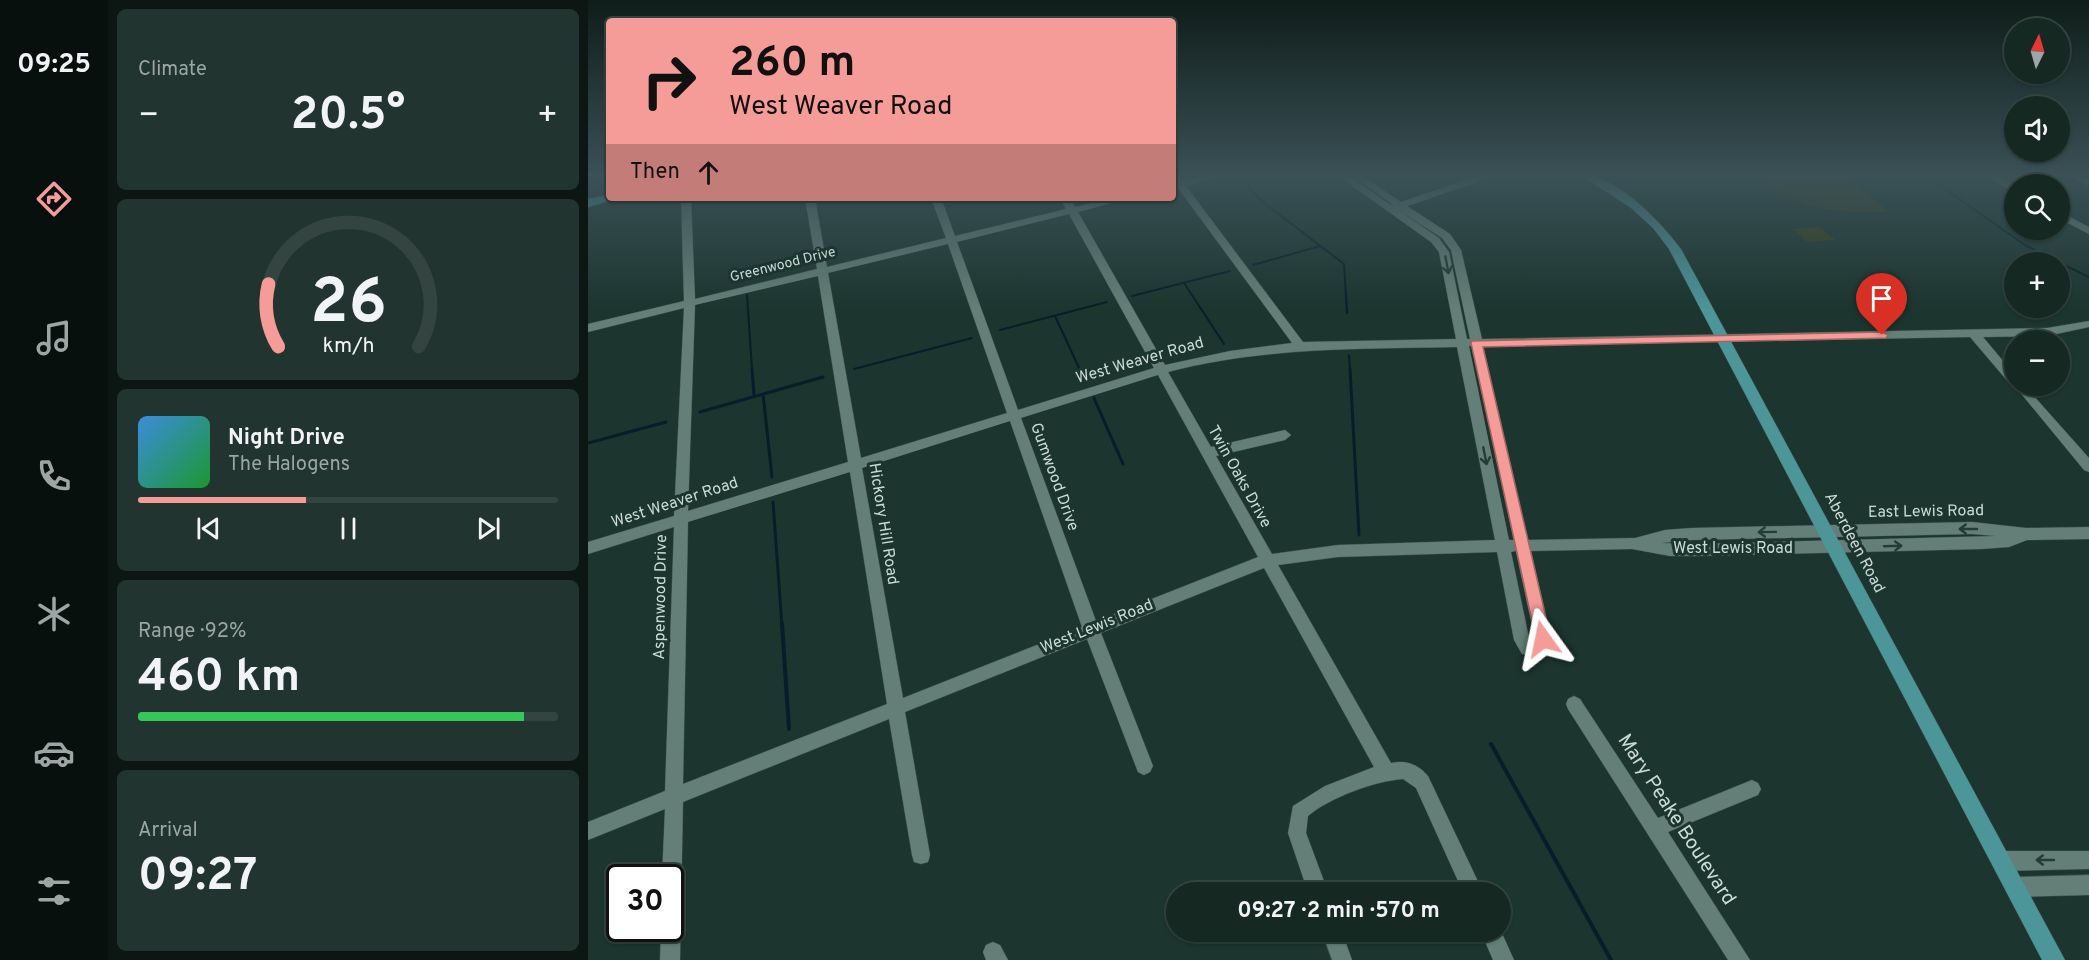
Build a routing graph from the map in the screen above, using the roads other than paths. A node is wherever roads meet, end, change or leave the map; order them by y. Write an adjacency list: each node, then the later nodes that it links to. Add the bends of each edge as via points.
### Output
1 (688, 220): 14 (street, Aspenwood Drive)
2 (814, 220): 13 (street, Hickory Hill Road)
3 (945, 220): 12 (street, Gumwood Drive)
4 (1016, 220): 12 (street, Greenwood Drive)
5 (1078, 220): 23 (street, Twin Oaks Drive)
6 (1204, 220): 21 (street)
7 (1411, 220): 19 (street, one-way to 19, via 1441,245)
8 (1416, 220): 20 (street, via 1452,243 1456,250)
9 (1650, 220): 18 (main road, Aberdeen Road, via 1675,249)
10 (2070, 221): 11 (street)
11 (2089, 231)
12 (952, 239): 13 (street, Greenwood Drive); 25 (street, Gumwood Drive)
13 (823, 271): 14 (street, Greenwood Drive); 28 (street, Hickory Hill Road)
14 (690, 303): 16 (street, Greenwood Drive); 30 (street, Aspenwood Drive)
15 (2089, 324): 17 (street, West Weaver Road, via 2047,332)
16 (588, 328)
17 (1974, 334): 18 (street, West Weaver Road); 22 (street)
18 (1722, 338): 20 (street, West Weaver Road); 31 (main road, Aberdeen Road)
19 (1462, 343): 20 (street, West Weaver Road); 21 (street, West Weaver Road); 35 (street, one-way to 35)
20 (1477, 343): 36 (street)
21 (1300, 346): 23 (street, West Weaver Road, via 1205,358)
22 (2004, 369)
23 (1160, 370): 25 (street, West Weaver Road); 27 (street, Twin Oaks Drive)
24 (2028, 396): 29 (street)
25 (1015, 415): 28 (street, West Weaver Road); 40 (street, Gumwood Drive)
26 (1285, 435): 27 (street)
27 (1207, 453): 39 (street, Twin Oaks Drive)
28 (855, 463): 30 (street, West Weaver Road); 42 (street, Hickory Hill Road)
29 (2089, 467)
30 (681, 519): 37 (street, West Weaver Road); 46 (street, Aspenwood Drive)
31 (1825, 531): 33 (street, East Lewis Road, one-way to 31, via 1972,528); 34 (street, West Lewis Road, one-way to 34, via 1665,536); 38 (main road, Aberdeen Road)
32 (2089, 533): 33 (street, East Lewis Road)
33 (2026, 534): 38 (street, East Lewis Road, one-way to 33, via 1982,543 2009,541)
34 (1632, 543): 36 (street, West Lewis Road); 38 (street, West Lewis Road, via 1670,550)
35 (1503, 546): 36 (street, West Lewis Road); 36 (street, via 1522,640 1535,651 1543,645 1543,639); 39 (street, West Lewis Road, via 1338,551)
36 (1522, 546)
37 (588, 548)
38 (1835, 548): 51 (main road, Aberdeen Road)
39 (1267, 560): 40 (street, West Lewis Road); 44 (street, Twin Oaks Drive)
40 (1091, 629): 42 (street, West Lewis Road); 43 (street, Gumwood Drive)
41 (1574, 704): 47 (street, Mary Peake Boulevard)
42 (896, 710): 46 (street, West Lewis Road); 49 (street, Hickory Hill Road)
43 (1144, 766)
44 (1386, 772): 52 (street, via 1313,801 1299,812 1297,833); 53 (street, via 1410,771 1422,782)
45 (1752, 789): 47 (street)
46 (676, 796): 48 (street, West Lewis Road); 58 (street, Aspenwood Drive)
47 (1656, 828): 61 (street, Mary Peake Boulevard)
48 (588, 831)
49 (921, 855)
50 (2089, 860): 51 (street, one-way to 51)
51 (2002, 861): 55 (main road, Aberdeen Road)
52 (1314, 882)
53 (1468, 882)
54 (2089, 885): 55 (street)
55 (2016, 887): 62 (main road, Aberdeen Road)
56 (1336, 942): 59 (street)
57 (1496, 942): 60 (street)
58 (670, 960)
59 (1342, 960)
60 (1504, 960)
61 (1740, 960)
62 (2054, 960)

